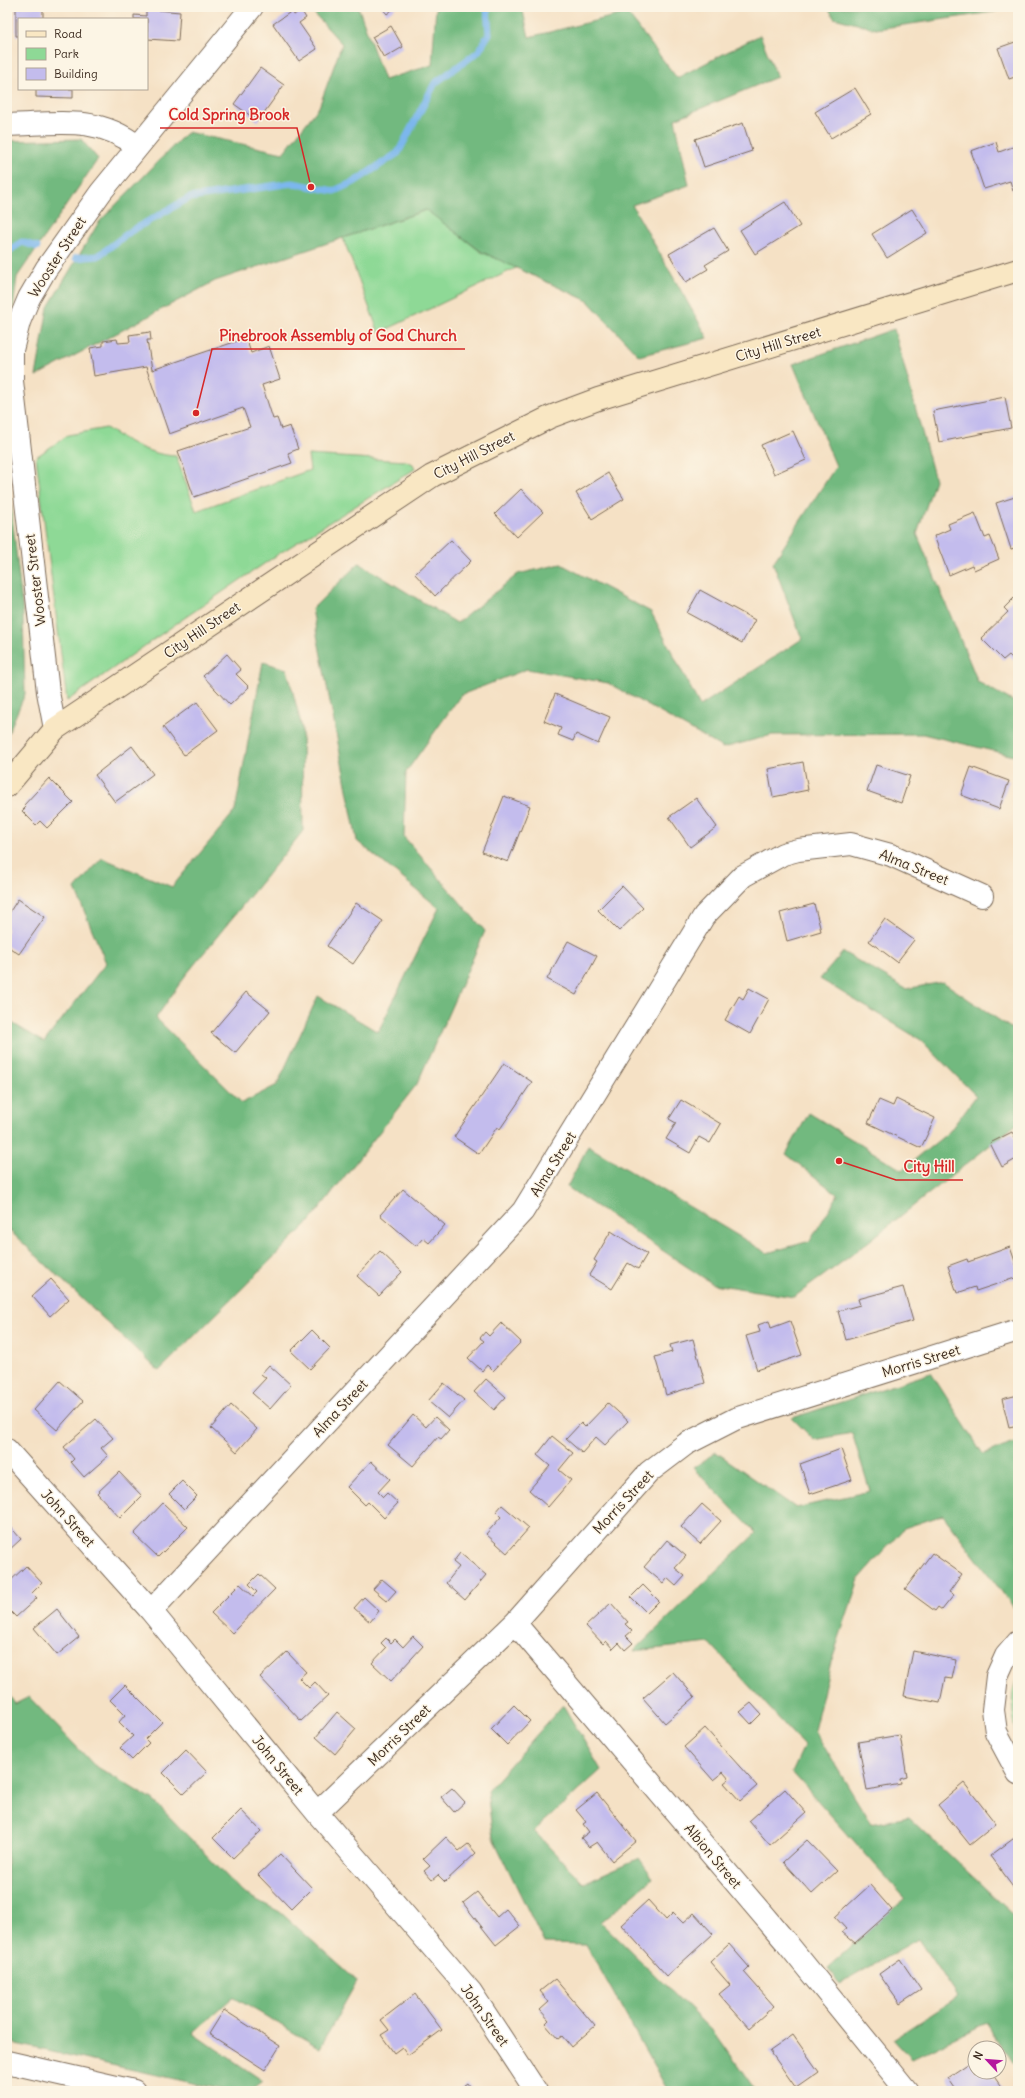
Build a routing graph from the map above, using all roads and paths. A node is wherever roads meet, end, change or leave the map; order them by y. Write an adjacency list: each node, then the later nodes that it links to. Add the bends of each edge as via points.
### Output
1 (252, 7): 3 (street, Wooster Street)
2 (7, 125): 3 (street, via 89,124 119,133)
3 (138, 146): 5 (street, Wooster Street, via 101,192 46,269 29,298 19,322 12,350 12,381)
4 (1018, 270): 5 (street, City Hill Street, via 598,399 550,417 432,476)
5 (54, 729): 6 (street, City Hill Street)
6 (7, 786)
7 (982, 896): 10 (street, Alma Street, via 891,855 851,844 783,854 743,876 704,916 523,1211)
8 (1018, 1330): 11 (street, Morris Street, via 735,1419 686,1444 649,1472)
9 (7, 1450): 10 (street, John Street)
10 (152, 1611): 14 (street, John Street)
11 (514, 1623): 14 (street, Morris Street); 18 (street, Albion Street, via 786,1942)
12 (1018, 1642): 13 (street, via 1006,1656 997,1676 993,1710 996,1732)
13 (1018, 1773)
14 (317, 1813): 17 (street, John Street, via 471,1992)
15 (7, 2062): 16 (street)
16 (134, 2091)
17 (536, 2091)
18 (907, 2091)

